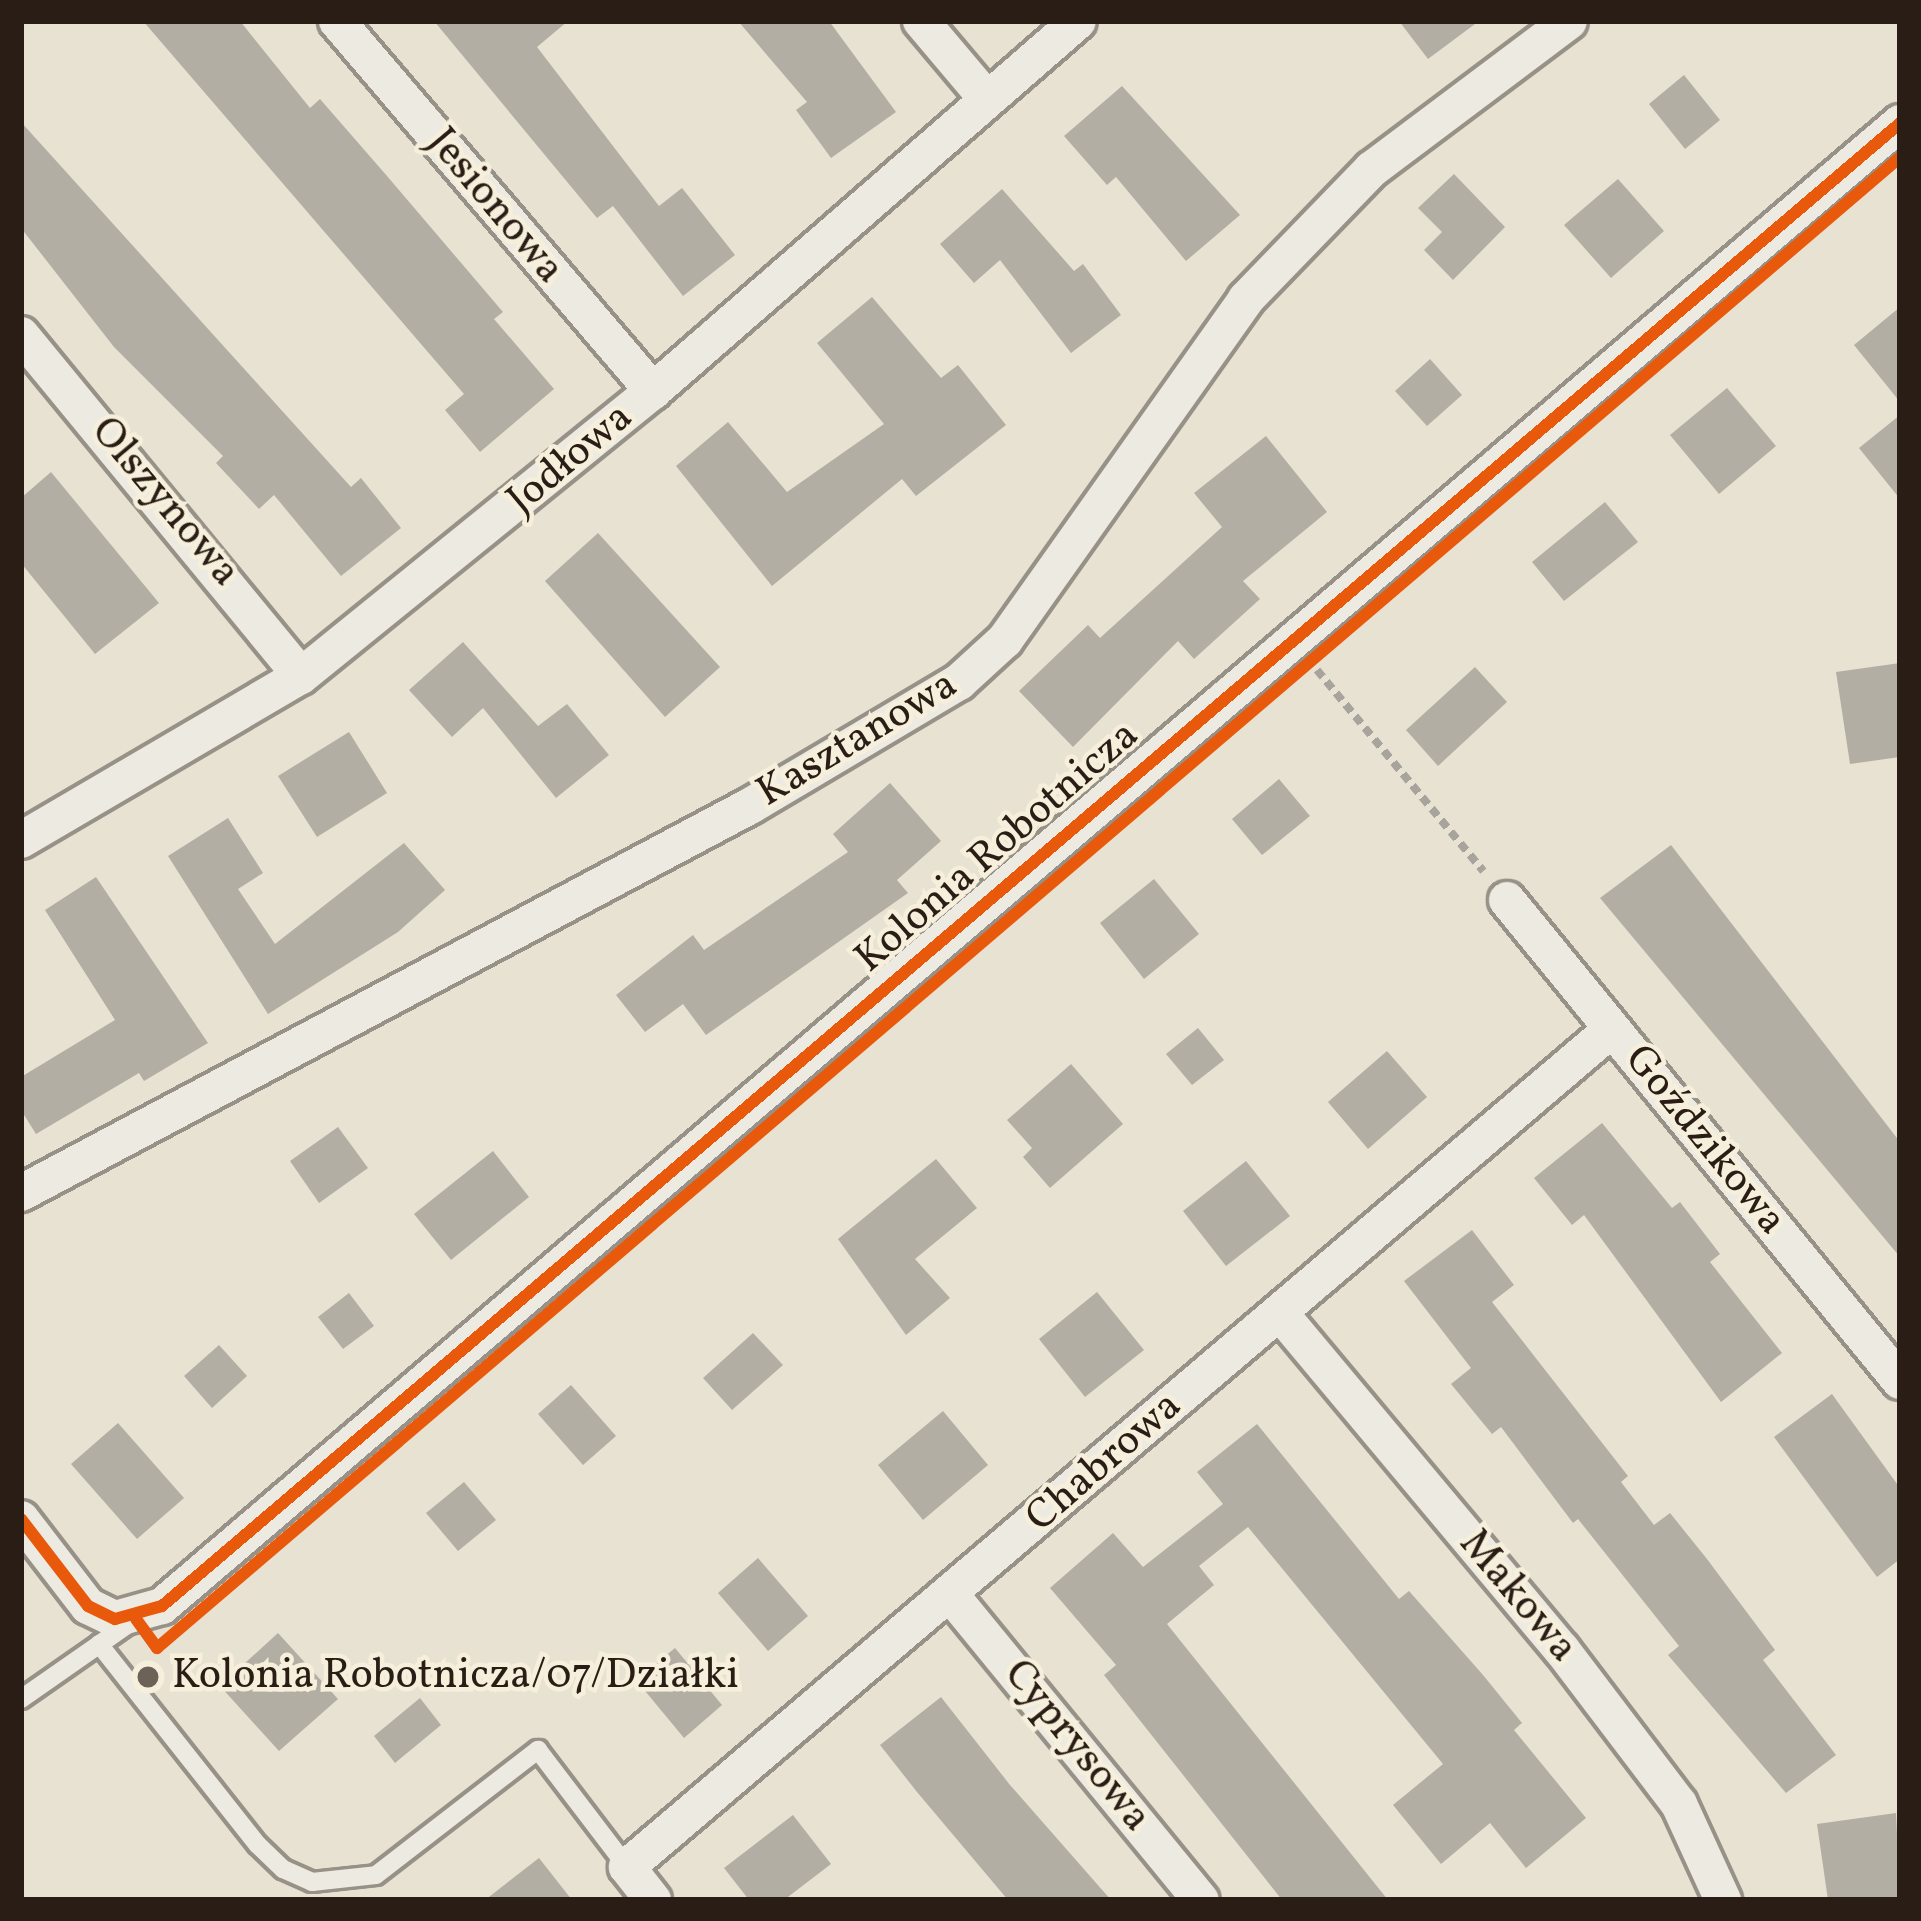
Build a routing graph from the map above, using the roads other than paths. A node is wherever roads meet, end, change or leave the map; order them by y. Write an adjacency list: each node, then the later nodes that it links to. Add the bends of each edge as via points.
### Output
1 (337, 21): 8 (street, Jesionowa)
2 (922, 21): 5 (street)
3 (1078, 21): 5 (street, Jodłowa)
4 (1569, 21): 13 (street, Kasztanowa, via 1372,169 1246,298 1005,640 959,682 750,806)
5 (986, 98): 8 (street, Jodłowa)
6 (1900, 123): 18 (street, Kolonia Robotnicza, via 162,1606)
7 (21, 335): 9 (street, Olszynowa, via 274,632)
8 (652, 392): 9 (street, Jodłowa)
9 (302, 676): 10 (street, Jodłowa)
10 (21, 840)
11 (1507, 900): 12 (street, Goździkowa)
12 (1612, 1029): 14 (street, Chabrowa); 15 (street, Goździkowa)
13 (21, 1193)
14 (1280, 1313): 17 (street, Chabrowa); 24 (street, Makowa, via 1679,1804)
15 (1900, 1381)
16 (21, 1519): 18 (street, via 70,1593 116,1619)
17 (951, 1595): 21 (street, Chabrowa); 23 (street, Cyprysowa)
18 (136, 1618): 19 (lane)
19 (99, 1644): 20 (lane); 21 (lane, via 258,1845 312,1882 376,1875 538,1750)
20 (21, 1699)
21 (627, 1867): 22 (street)
22 (653, 1900)
23 (1201, 1900)
24 (1723, 1900)

